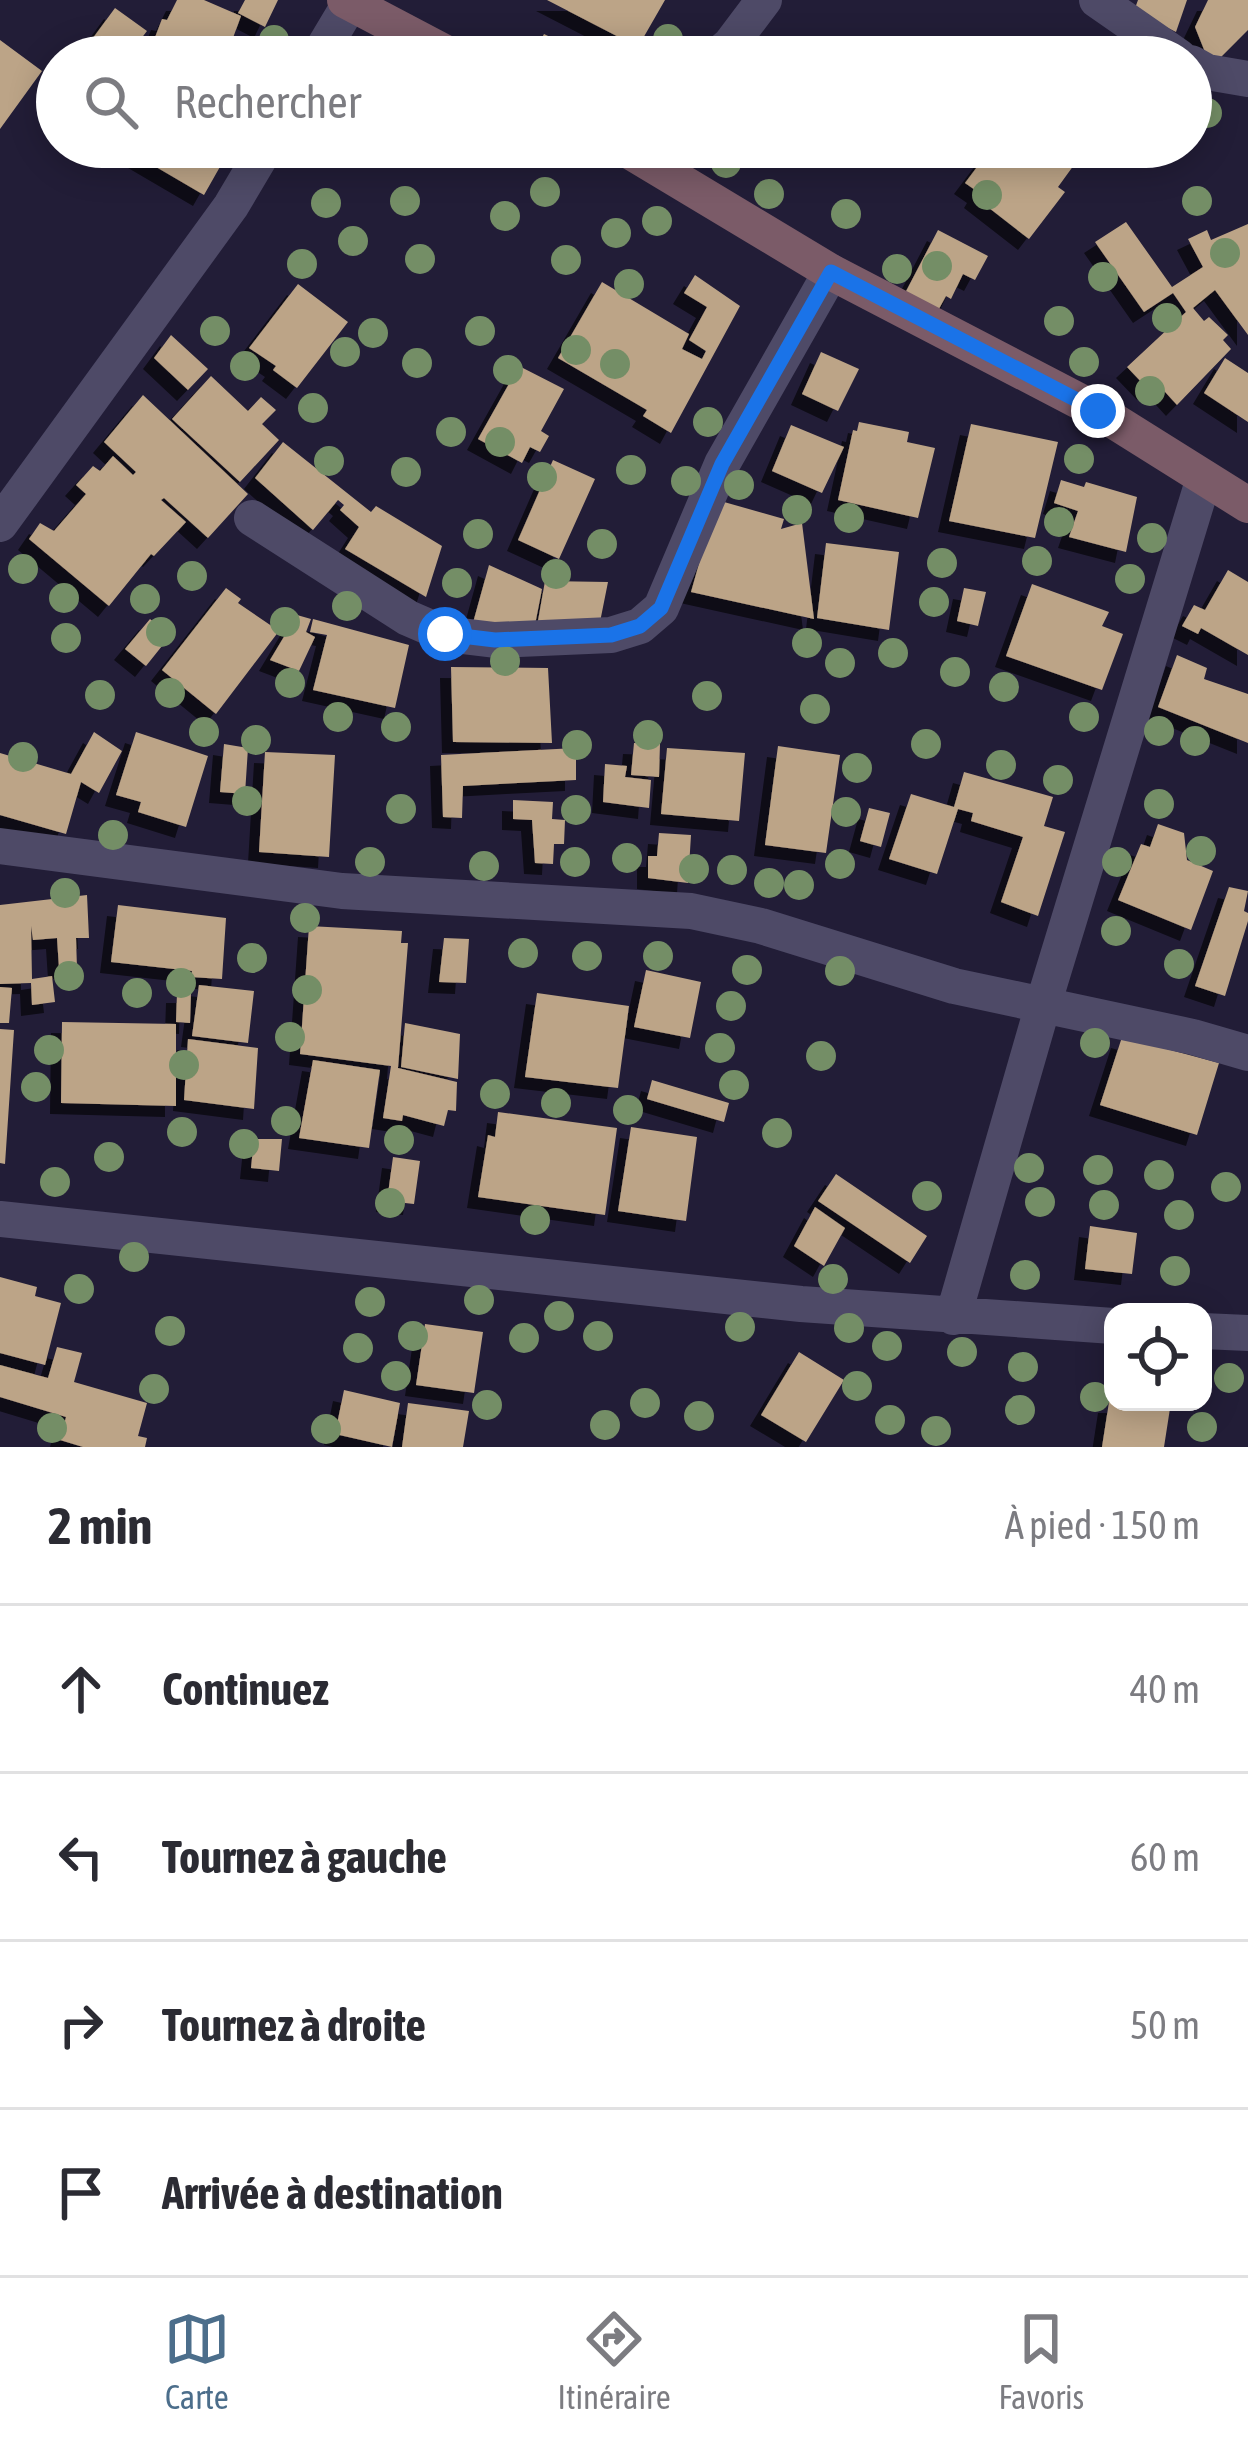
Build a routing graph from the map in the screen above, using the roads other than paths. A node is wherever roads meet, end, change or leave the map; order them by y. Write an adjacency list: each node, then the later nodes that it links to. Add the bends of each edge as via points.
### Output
1 (764, 0): 6 (street)
2 (1097, 0): 7 (street)
3 (349, 1): 4 (street); 5 (street)
4 (330, 36)
5 (413, 36)
6 (737, 36)
7 (1149, 36)
8 (1212, 73): 9 (street)
9 (1248, 79)
10 (254, 168): 16 (street)
11 (658, 168): 12 (street)
12 (831, 272): 13 (street, via 1098,411); 15 (street, via 722,464 661,608 640,626 611,635 495,640 445,634)
13 (1204, 478): 14 (street); 18 (street)
14 (1248, 506)
15 (252, 518)
16 (0, 524)
17 (0, 846): 18 (street, via 342,891 691,911)
18 (1043, 1005): 19 (street); 21 (street)
19 (1248, 1053)
20 (0, 1219): 21 (street)
21 (953, 1317): 22 (street)
22 (1104, 1325)
23 (1212, 1332): 24 (street)
24 (1248, 1334)

